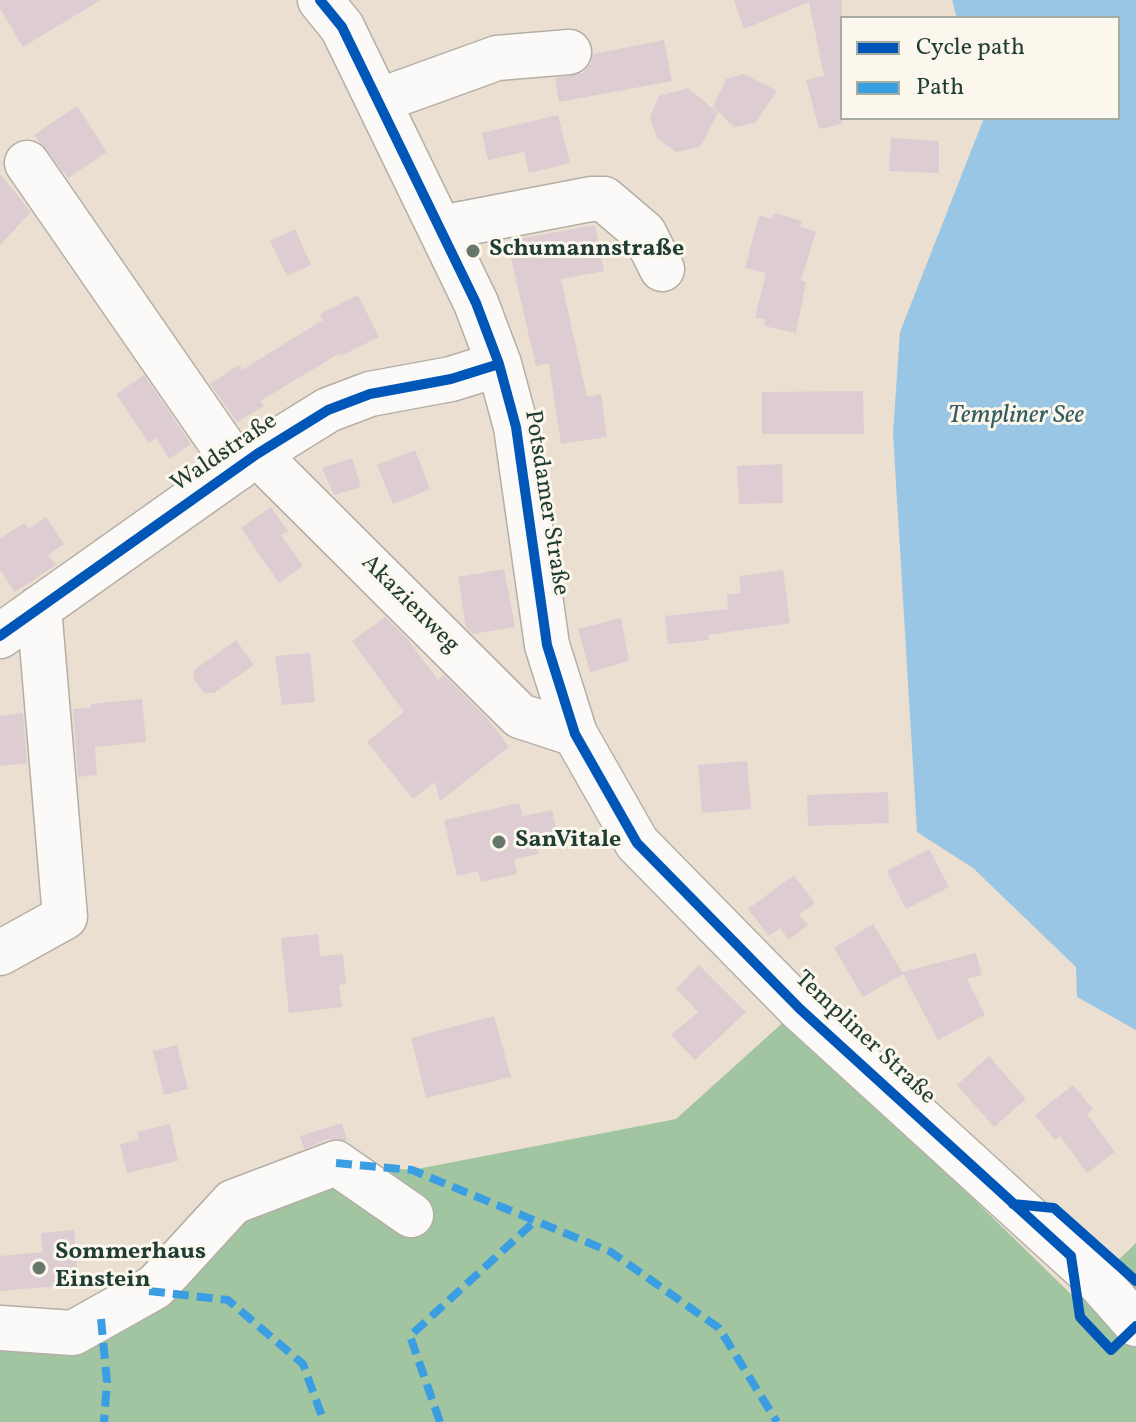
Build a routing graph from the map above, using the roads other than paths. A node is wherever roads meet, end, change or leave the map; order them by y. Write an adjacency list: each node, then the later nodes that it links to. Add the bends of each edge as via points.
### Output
1 (320, 0): 3 (street, Potsdamer Straße, via 342,27)
2 (569, 52): 3 (street, via 497,58)
3 (378, 101): 5 (street, Potsdamer Straße)
4 (27, 163): 8 (street, Akazienweg)
5 (440, 228): 6 (street, via 604,199 644,233); 7 (street, Potsdamer Straße)
6 (662, 269)
7 (499, 364): 8 (street, Waldstraße, via 370,394 328,410); 11 (street, Potsdamer Straße, via 516,427 547,645)
8 (248, 461): 9 (street, Waldstraße); 11 (street, Akazienweg, via 520,716)
9 (39, 608): 10 (street, Waldstraße); 13 (street, via 65,917)
10 (0, 636)
11 (575, 734): 12 (street, Potsdamer Straße)
12 (637, 843): 15 (street, Templiner Straße, via 800,1009 1097,1280)
13 (0, 953)
14 (411, 1215): 16 (street, via 336,1163 233,1202 155,1287 73,1333)
15 (1136, 1324)
16 (0, 1328)

